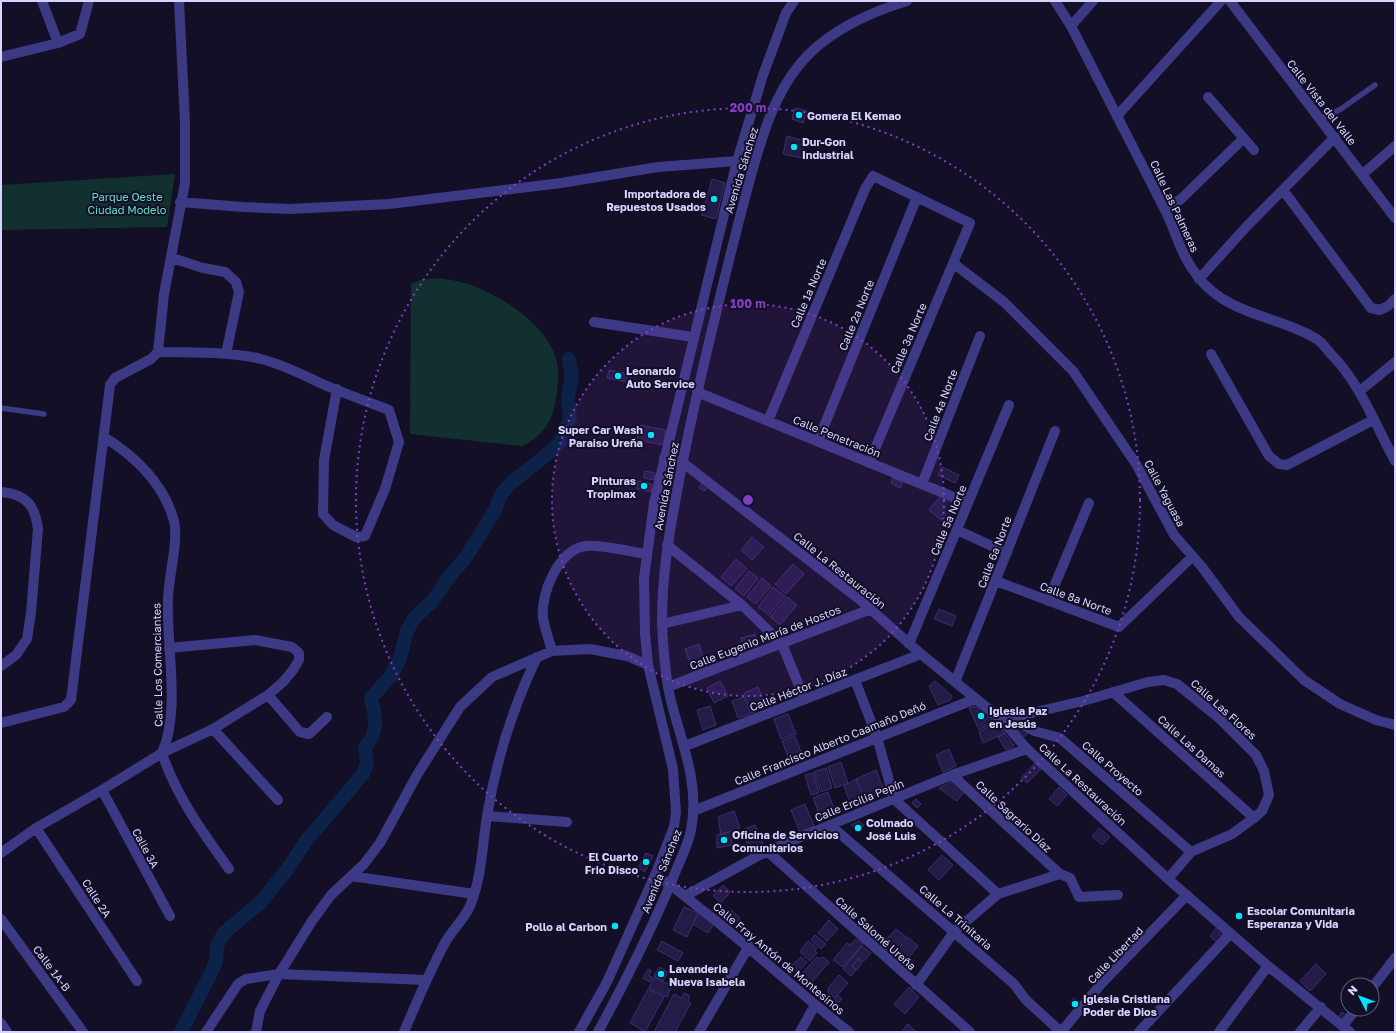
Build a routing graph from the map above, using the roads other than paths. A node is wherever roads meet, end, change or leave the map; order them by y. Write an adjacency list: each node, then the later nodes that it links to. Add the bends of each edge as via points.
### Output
1 (42, 1): 11 (street)
2 (89, 1): 11 (street, via 80,34)
3 (179, 1): 25 (street, via 185,122 185,183)
4 (794, 1): 21 (street, Avenida Sánchez, via 786,13 762,75)
5 (907, 1): 41 (street, Avenida Sánchez, via 876,11 822,43 800,63 784,87 768,123 735,233)
6 (1055, 1): 10 (street, Calle Las Palmeras)
7 (1093, 1): 10 (street)
8 (1221, 1): 15 (street)
9 (1230, 1): 16 (street, Calle Vista del Valle)
10 (1071, 26): 15 (street, Calle Las Palmeras)
11 (58, 43): 12 (street)
12 (1, 57)
13 (1375, 85): 16 (lane, via 1341,110)
14 (1208, 97): 18 (street)
15 (1117, 116): 26 (street, Calle Las Palmeras)
16 (1320, 119): 17 (street, Calle Vista del Valle)
17 (1335, 137): 22 (street, Calle Vista del Valle); 23 (street)
18 (1244, 138): 20 (street); 26 (street)
19 (1395, 146): 22 (street)
20 (1254, 150)
21 (737, 161): 25 (street, via 658,167 561,183 389,204 289,209); 34 (street, Avenida Sánchez)
22 (1363, 174): 27 (street, Calle Vista del Valle)
23 (1283, 190): 30 (street); 31 (street, via 1372,308 1380,310)
24 (917, 197): 29 (street, Calle 3ª Norte, via 970,223); 46 (street, Calle 1ª Norte, via 873,176 865,189); 49 (street, Calle 2ª Norte)
25 (180, 202): 28 (street)
26 (1166, 211): 30 (street, Calle Las Palmeras, via 1180,249)
27 (1395, 218)
28 (172, 258): 35 (street, via 164,294); 36 (street, via 224,272 236,282 239,292)
29 (953, 263): 53 (street, Calle 3ª Norte); 62 (street, Calle Yaguasa, via 1004,302 1073,371 1136,464 1174,535)
30 (1199, 279): 40 (street, Calle Las Palmeras, via 1242,310 1279,322 1317,339 1344,367)
31 (1395, 299)
32 (594, 322): 34 (street)
33 (980, 336): 54 (street, Calle 4ª Norte)
34 (693, 337): 50 (street, Avenida Sánchez)
35 (158, 352): 36 (street); 48 (street, via 151,360 115,378 110,385)
36 (226, 354): 39 (street, via 260,358 286,366)
37 (1211, 354): 45 (street, via 1269,456 1279,464 1287,465)
38 (1395, 362): 40 (street)
39 (337, 390): 39 (street, via 388,410 399,442 385,489 364,536 356,537 333,525 323,514 324,460)
40 (1360, 391): 45 (street, Calle Las Palmeras)
41 (697, 392): 46 (street, Calle Penetración); 52 (street, Avenida Sánchez)
42 (1009, 405): 56 (street, Calle 5ª Norte)
43 (1, 408): 44 (lane)
44 (44, 414)
45 (1373, 420): 51 (street, Calle Las Palmeras)
46 (768, 421): 49 (street, Calle Penetración)
47 (1055, 431): 60 (street, Calle 6ª Norte)
48 (104, 437): 70 (street, Calle Los Comerciantes, via 129,453 143,467 155,483 174,520 168,600); 85 (street, via 71,700 64,707)
49 (818, 442): 53 (street, Calle Penetración)
50 (664, 458): 52 (street, Calle La Restauración); 61 (street, Avenida Sánchez, via 654,503)
51 (1395, 461)
52 (682, 462): 59 (street, Avenida Sánchez); 66 (street, Calle La Restauración)
53 (869, 462): 54 (street, Calle Penetración)
54 (922, 484): 56 (street, Calle Penetración)
55 (1, 492): 75 (street, via 14,493 26,500 37,517 38,528 31,613 26,639 16,655)
56 (968, 503): 58 (street, Calle 5ª Norte)
57 (1088, 503): 64 (street)
58 (956, 530): 60 (street); 69 (street, Calle 5ª Norte)
59 (667, 545): 65 (street); 67 (street, Avenida Sánchez, via 663,570)
60 (1007, 553): 63 (street, Calle 6ª Norte)
61 (647, 554): 71 (street, via 587,545 574,549 562,560 548,585 543,604 543,618); 74 (street, Avenida Sánchez, via 644,600)
62 (1192, 557): 64 (street, Calle 8ª Norte, via 1119,628); 86 (street, Calle Yaguasa, via 1239,617 1304,680 1340,704 1376,720)
63 (996, 581): 64 (street, Calle 8ª Norte); 77 (street, Calle 6ª Norte)
64 (1048, 601)
65 (742, 605): 67 (street); 68 (street)
66 (871, 609): 68 (street, Calle Eugenio María de Hostos); 69 (street, Calle La Restauración)
67 (662, 624): 78 (street, Avenida Sánchez)
68 (782, 644): 78 (street, Calle Eugenio María de Hostos); 81 (street)
69 (909, 644): 72 (street, Calle La Restauración)
70 (169, 648): 80 (street, via 255,640 292,647 299,653 299,660 283,682); 91 (street, Calle Los Comerciantes, via 172,711 168,738)
71 (552, 651): 73 (street); 74 (street, via 590,649 627,656)
72 (921, 654): 76 (street, Calle Héctor J. Díaz); 77 (street, Calle La Restauración)
73 (537, 657): 97 (street, via 523,686 509,727); 108 (street, via 492,676 460,707 417,774 380,843)
74 (648, 665): 107 (street, Avenida Sánchez, via 673,769 676,812 674,827)
75 (1, 666)
76 (855, 680): 81 (street, Calle Héctor J. Díaz); 88 (street)
77 (955, 682): 82 (street, Calle La Restauración)
78 (668, 687): 89 (street, Avenida Sánchez)
79 (1113, 692): 84 (street, Calle Las Flores); 98 (street, Calle Las Damas); 98 (street, Calle Las Flores, via 1164,680 1177,684 1218,718 1256,755 1264,771 1269,795 1262,811)
80 (268, 695): 83 (street, via 300,732 305,734 309,734); 87 (street)
81 (804, 698): 89 (street, Calle Héctor J. Díaz)
82 (975, 699): 84 (street, Calle La Restauración); 88 (street, Calle Francisco Alberto Caamaño Deñó)
83 (327, 716)
84 (1006, 720): 90 (street, Calle La Restauración); 104 (street, Calle Proyecto, via 1060,738)
85 (1, 723)
86 (1395, 725)
87 (213, 729): 91 (street); 95 (street)
88 (877, 737): 94 (street); 96 (street, Calle Francisco Alberto Caamaño Deñó)
89 (685, 746): 96 (street, Avenida Sánchez, via 694,792)
90 (1027, 749): 92 (street, Calle Ercilia Pepín); 109 (street, Calle La Restauración)
91 (162, 753): 93 (street); 105 (street, via 185,805)
92 (952, 775): 94 (street, Calle Ercilia Pepín); 106 (street, Calle Sagrario Díaz)
93 (102, 790): 101 (street); 116 (street, Calle 3A)
94 (894, 799): 100 (street, Calle Ercilia Pepín); 112 (street)
95 (278, 800)
96 (693, 811): 110 (street, Avenida Sánchez, via 691,832)
97 (487, 816): 99 (street); 111 (street, via 480,875)
98 (1254, 818): 104 (street, Calle Las Flores, via 1232,834)
99 (567, 822)
100 (830, 825): 102 (street, Calle Ercilia Pepín); 118 (street, Calle La Trinitaria)
101 (36, 828): 103 (street); 126 (street, Calle 2A)
102 (767, 851): 115 (street, Calle Ercilia Pepín); 127 (street, Calle Salomé Ureña)
103 (1, 852)
104 (1191, 852): 109 (street, Calle Las Flores)
105 (229, 869)
106 (1060, 874): 112 (street); 113 (street, Calle Sagrario Díaz, via 1070,878 1079,897)
107 (655, 875): 110 (street, Calle Fray Antón de Montesinos); 138 (street, Avenida Sánchez, via 607,982)
108 (351, 876): 111 (street); 123 (street, via 331,894)
109 (1168, 879): 114 (street, Calle La Restauración)
110 (670, 884): 115 (street, Calle Fray Antón de Montesinos); 139 (street, Avenida Sánchez, via 638,956)
111 (474, 894): 125 (street, via 470,907 447,939)
112 (998, 894): 118 (street)
113 (1118, 895)
114 (1187, 895): 119 (street, Calle La Restauración); 144 (street, Calle Libertad, via 1101,984)
115 (685, 896): 120 (street, Calle Fray Antón de Montesinos)
116 (170, 916)
117 (1, 919): 134 (street, Calle 1A-B)
118 (954, 932): 127 (street); 144 (street, Calle La Trinitaria, via 1014,984 1026,1000)
119 (1230, 934): 122 (street, Calle La Restauración); 145 (street)
120 (749, 946): 128 (street, Calle Fray Antón de Montesinos); 140 (street)
121 (1395, 958): 124 (street)
122 (1268, 966): 129 (street, Calle La Restauración); 146 (street)
123 (279, 974): 125 (street); 135 (street, via 242,981); 136 (street, via 260,1011)
124 (1380, 978)
125 (426, 980): 137 (street)
126 (137, 981)
127 (916, 985): 143 (street, Calle Salomé Ureña)
128 (815, 1005): 141 (street); 142 (street, Calle Fray Antón de Montesinos)
129 (1321, 1007): 132 (street, Calle La Restauración); 147 (street)
130 (1352, 1017): 132 (street)
131 (1, 1023): 133 (street)
132 (1347, 1029)
133 (7, 1032)
134 (83, 1032)
135 (206, 1032)
136 (256, 1032)
137 (404, 1032)
138 (579, 1032)
139 (598, 1032)
140 (699, 1032)
141 (800, 1032)
142 (849, 1032)
143 (970, 1032)
144 (1061, 1032)
145 (1139, 1032)
146 (1219, 1032)
147 (1300, 1032)

